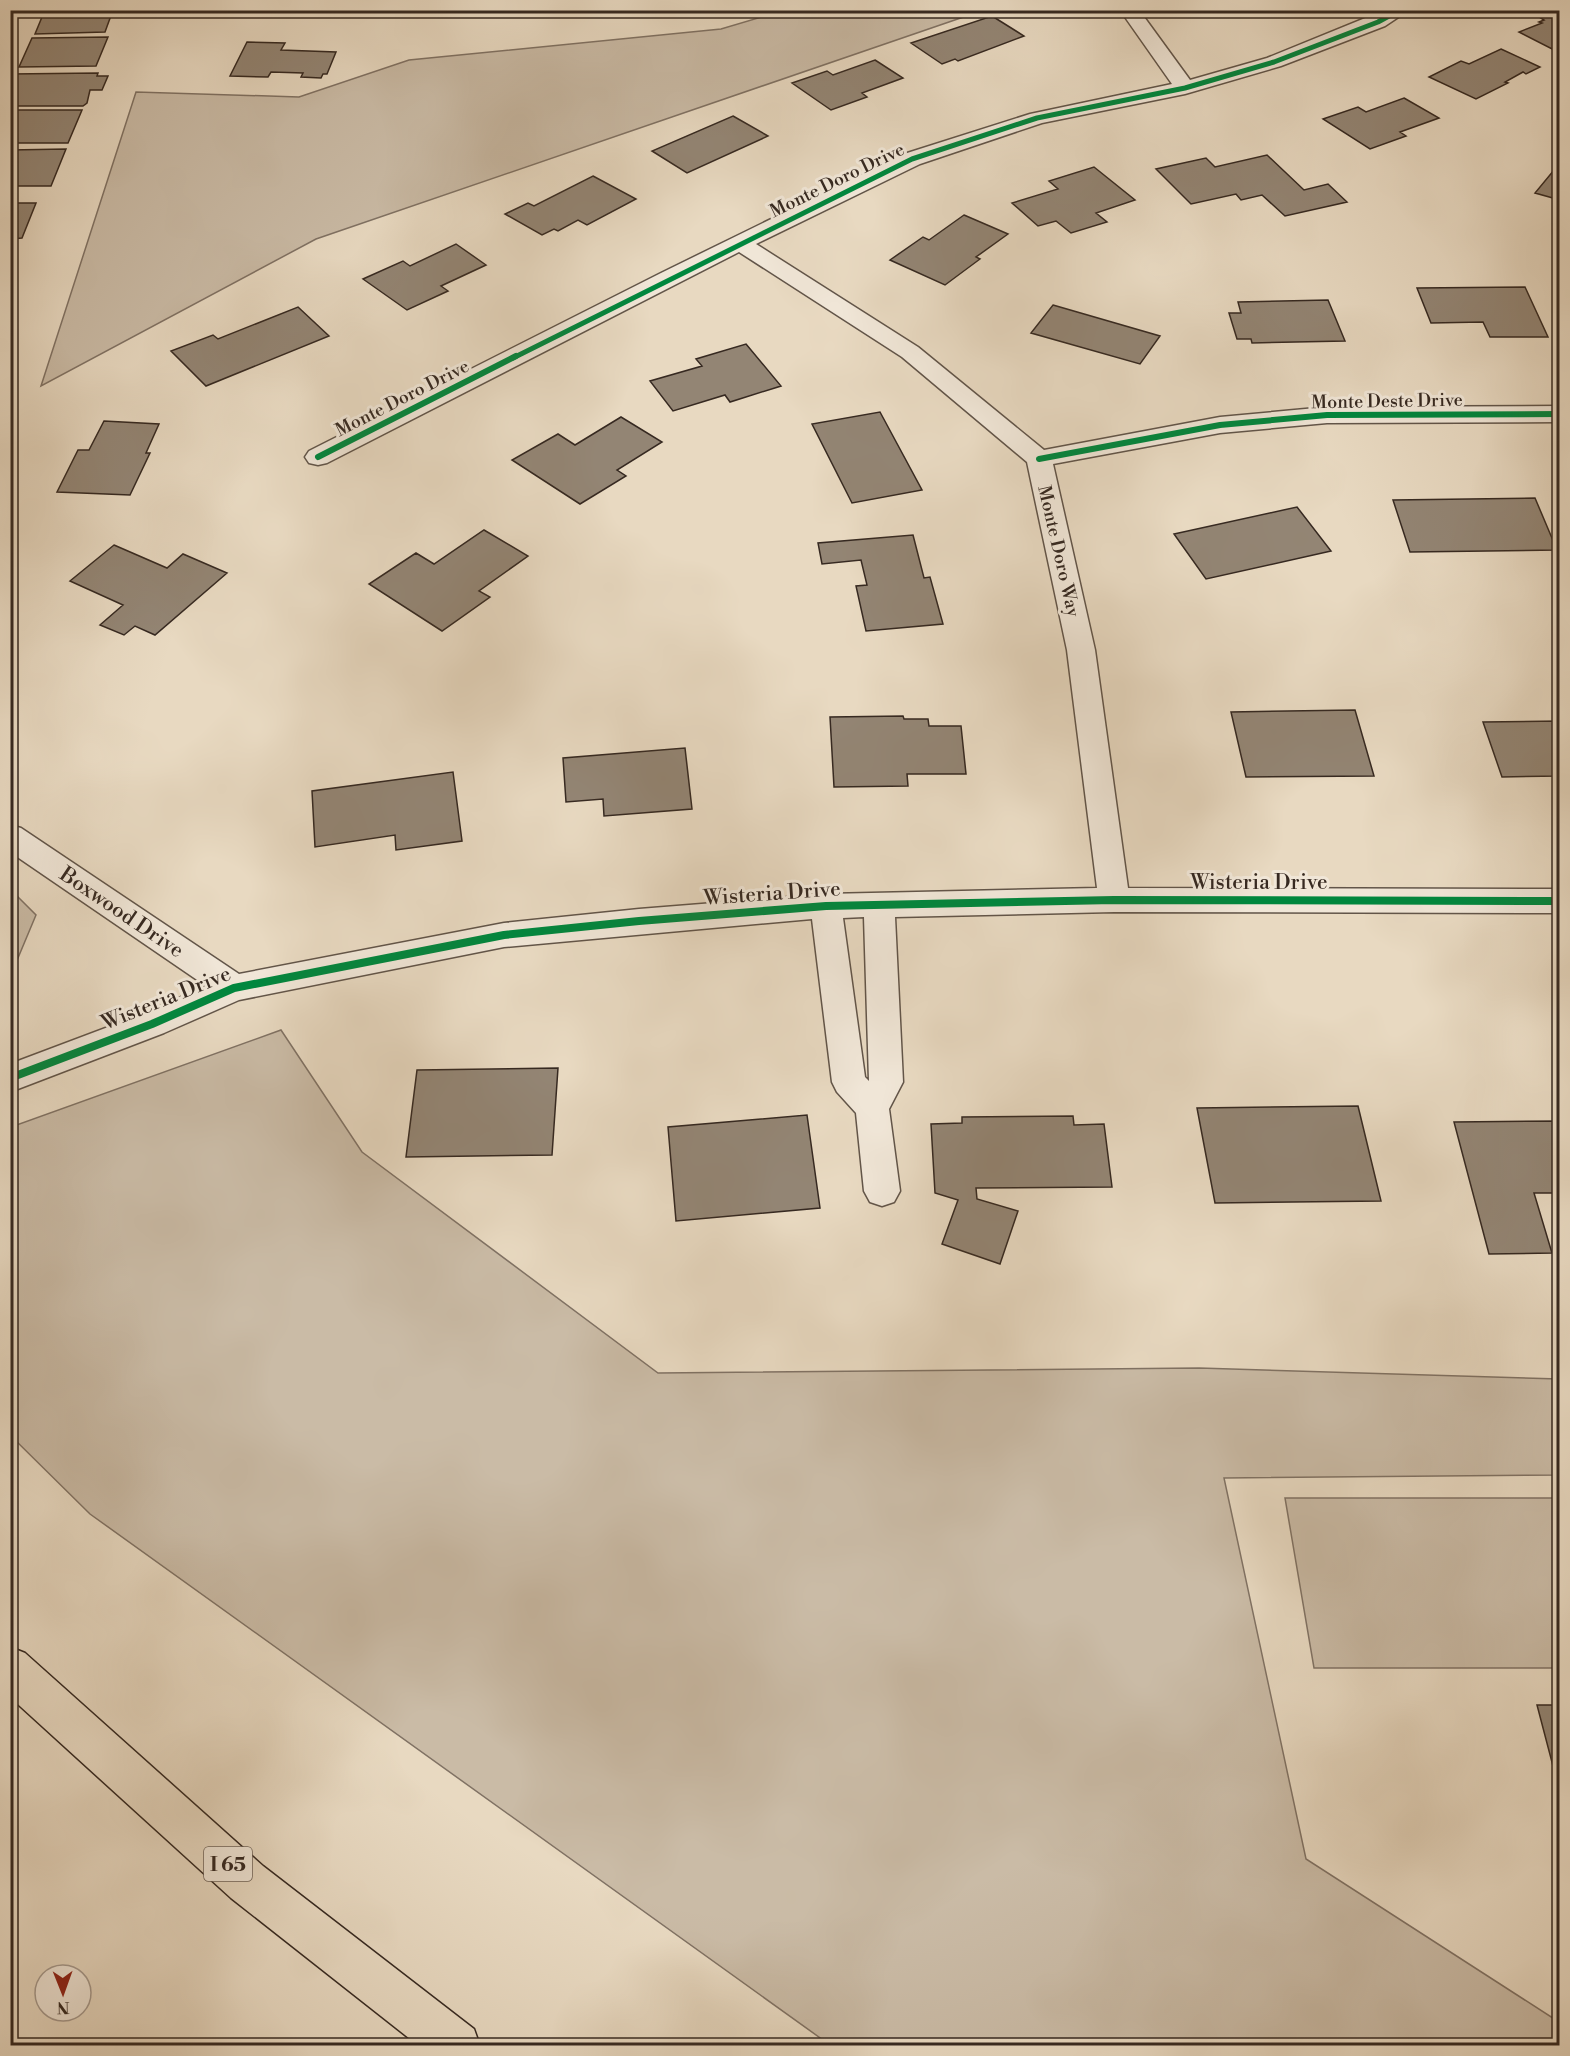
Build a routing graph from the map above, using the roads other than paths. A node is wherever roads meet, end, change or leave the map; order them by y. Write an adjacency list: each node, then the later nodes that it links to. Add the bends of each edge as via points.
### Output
1 (1129, 10): 3 (street)
2 (1400, 10): 3 (street, Monte Doro Drive, via 1274,62)
3 (1185, 88): 4 (street, Monte Doro Drive, via 1037,118 912,159)
4 (741, 244): 6 (street, Monte Doro Drive); 7 (street, Monte Doro Way, via 910,352)
5 (1560, 414): 7 (street, Monte Deste Drive, via 1327,416 1220,425)
6 (318, 458)
7 (1039, 459): 9 (street, Monte Doro Way, via 1082,650)
8 (10, 836): 13 (street, Boxwood Drive)
9 (1114, 900): 10 (street, Wisteria Drive); 11 (street, Wisteria Drive)
10 (1560, 901)
11 (879, 904): 12 (street, Wisteria Drive); 15 (street, via 886,1082)
12 (825, 906): 13 (street, Wisteria Drive, via 504,935); 15 (street, via 849,1082)
13 (234, 988): 14 (street, Wisteria Drive)
14 (10, 1078)
15 (872, 1108): 16 (street)
16 (882, 1191)
17 (10, 1668): 18 (highway, I 65, via 247,1882)
18 (457, 2046)

